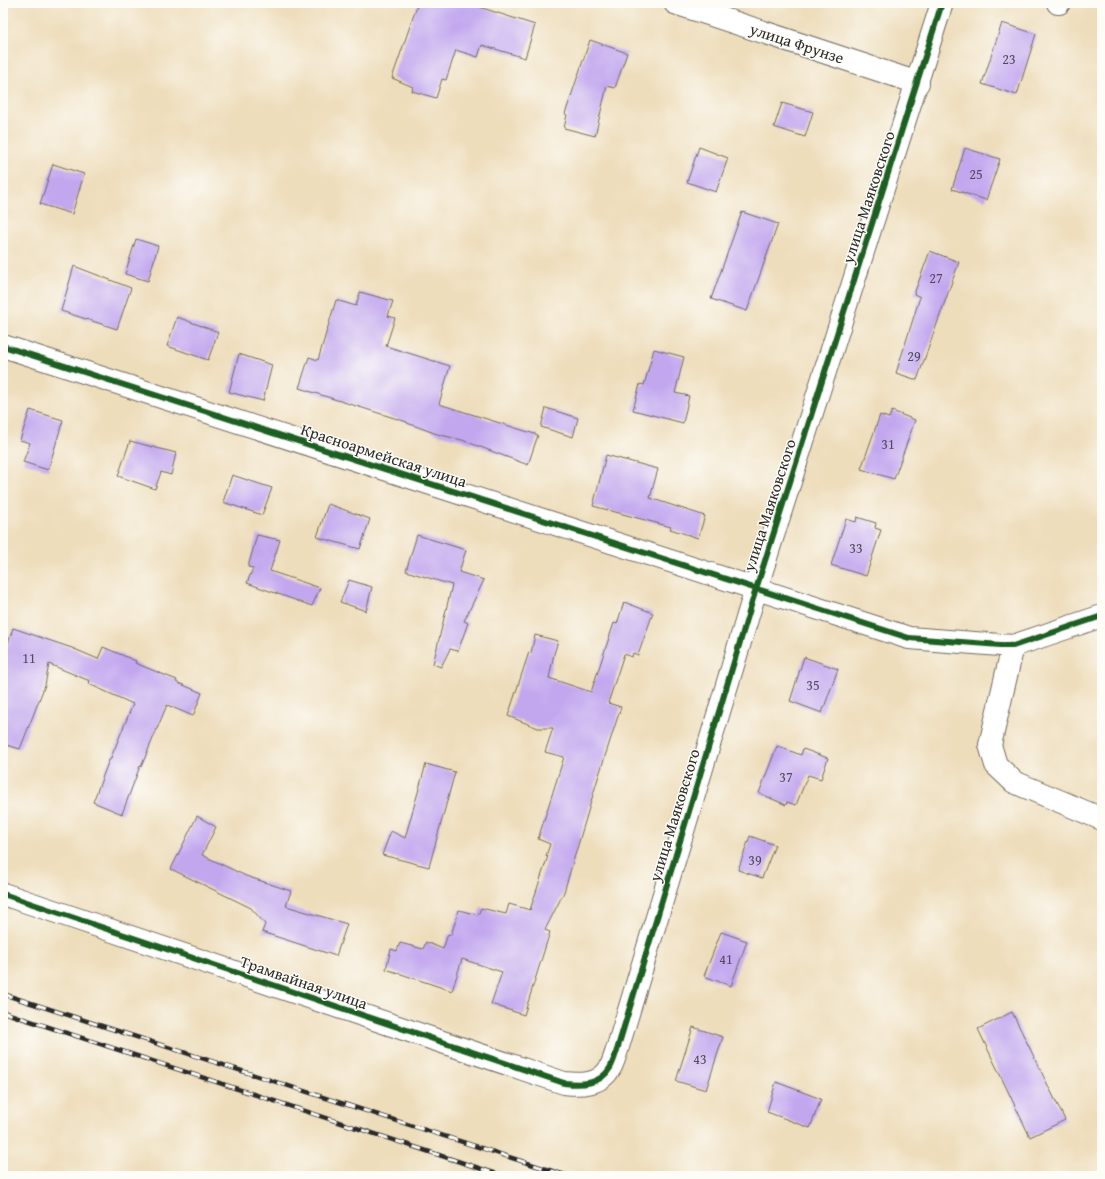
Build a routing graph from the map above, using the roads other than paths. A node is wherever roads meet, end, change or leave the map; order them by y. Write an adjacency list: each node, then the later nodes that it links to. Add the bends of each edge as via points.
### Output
1 (675, 3): 3 (street, улица Фрунзе)
2 (942, 3): 3 (street, улица Маяковского)
3 (918, 82): 5 (street, улица Маяковского)
4 (3, 346): 5 (street, Красноармейская улица)
5 (756, 589): 7 (street, Красноармейская улица, via 909,638); 10 (street, улица Маяковского, via 617,1050 610,1069)
6 (1102, 616): 7 (street)
7 (1013, 646): 8 (street, via 990,745 996,766 1014,782)
8 (1102, 819)
9 (3, 894): 10 (street, Трамвайная улица, via 564,1083 582,1085)
10 (597, 1081)

